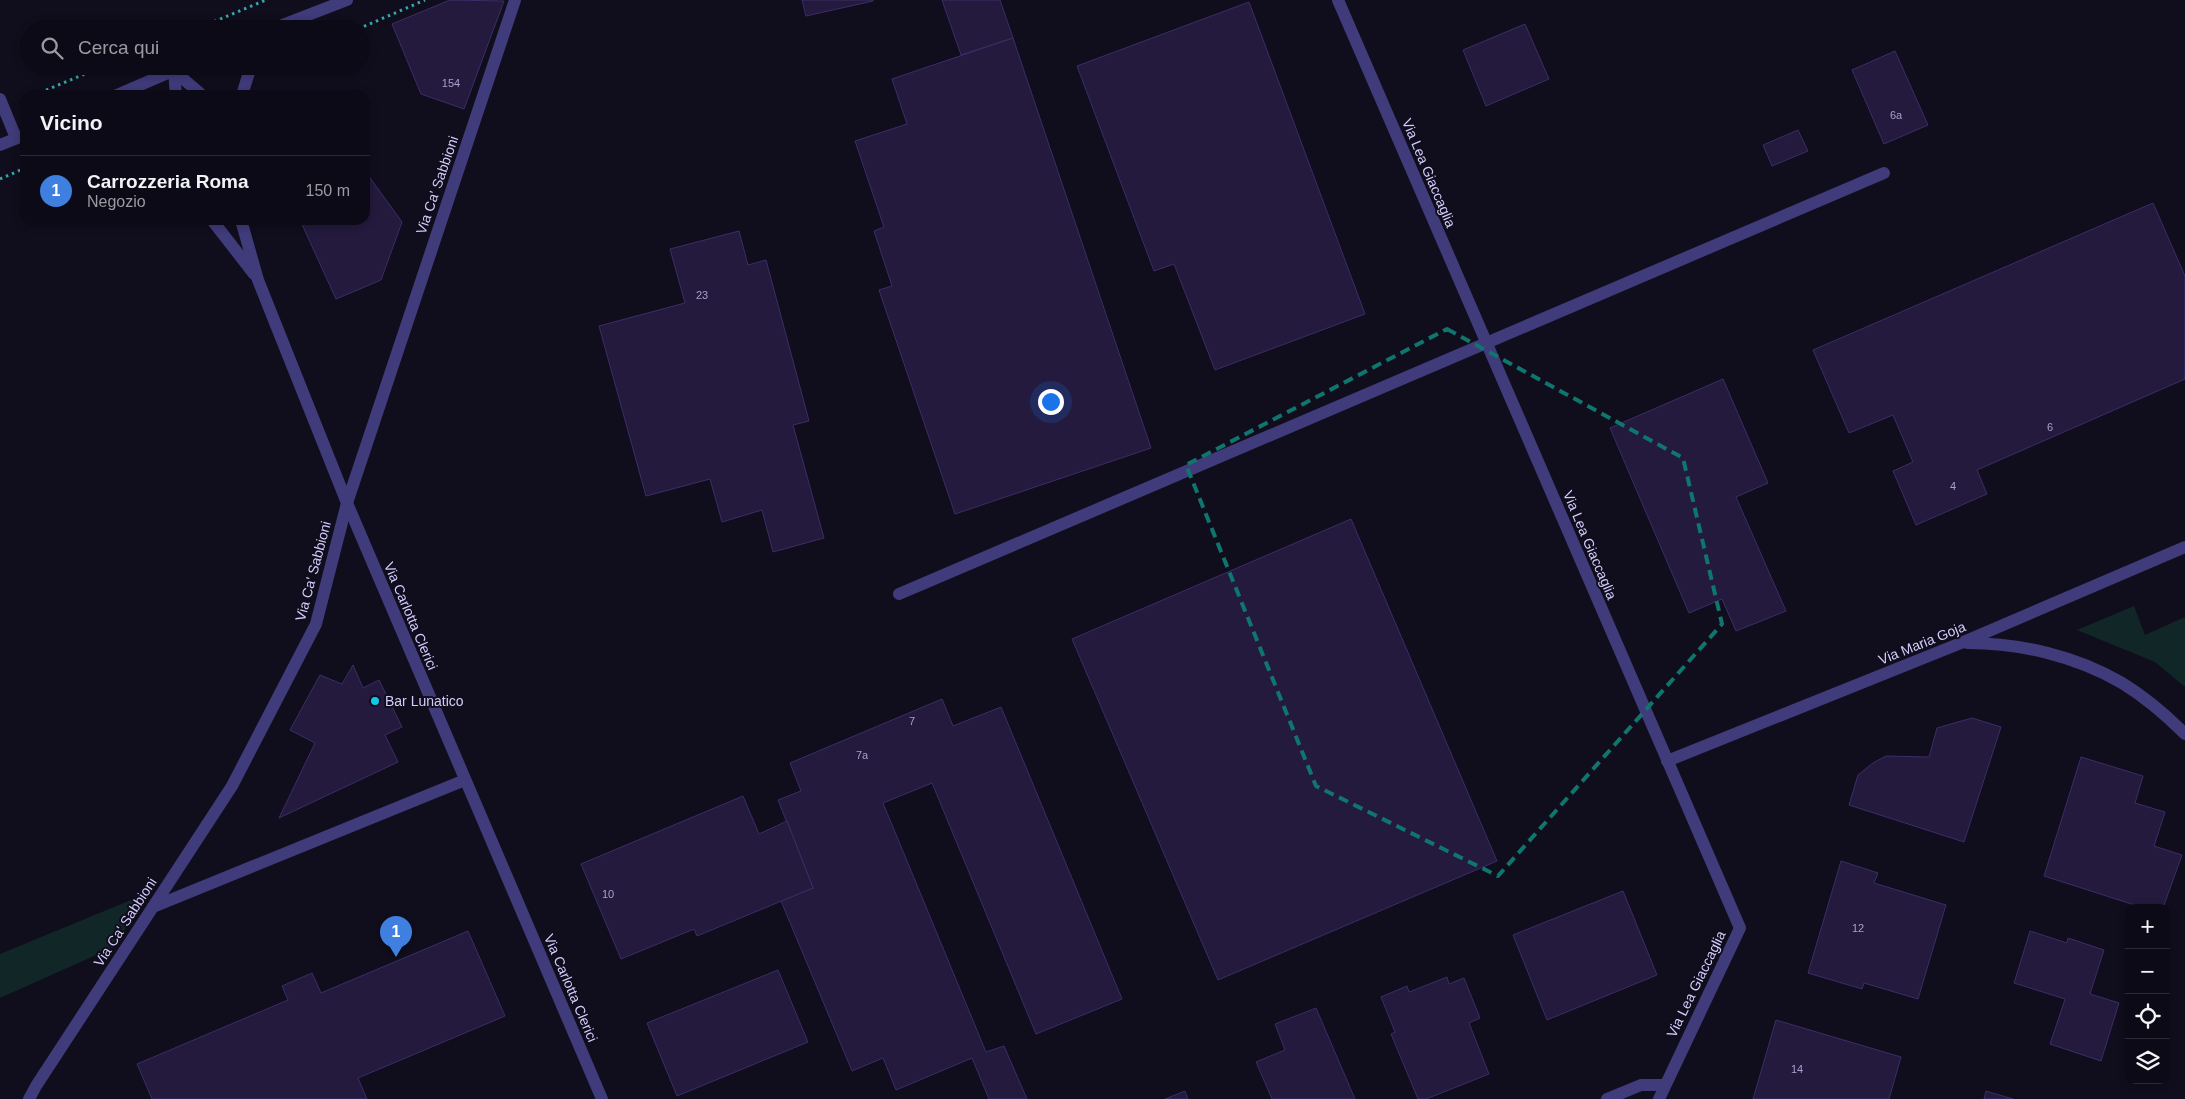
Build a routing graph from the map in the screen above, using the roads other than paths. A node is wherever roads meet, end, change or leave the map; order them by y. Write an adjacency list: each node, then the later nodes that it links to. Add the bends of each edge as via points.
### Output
1 (347, 0): 4 (street)
2 (515, 0): 22 (street, Via Ca' Sabbioni)
3 (1338, 0): 21 (street, Via Lea Giaccaglia)
4 (295, 20)
5 (163, 75): 9 (street)
6 (178, 75): 10 (street)
7 (185, 75): 11 (street)
8 (248, 75): 12 (street)
9 (128, 90)
10 (177, 90)
11 (198, 90)
12 (244, 90)
13 (0, 99): 14 (street)
14 (20, 134)
15 (20, 136): 16 (street)
16 (0, 145)
17 (1884, 173): 21 (street)
18 (216, 225): 20 (street, Via Carlotta Clerici)
19 (243, 225): 20 (street, Via Carlotta Clerici)
20 (258, 280): 22 (street, Via Carlotta Clerici)
21 (1486, 343): 24 (street); 27 (street, Via Lea Giaccaglia)
22 (347, 503): 28 (street, Via Carlotta Clerici); 29 (street, Via Ca' Sabbioni, via 316,624 232,786)
23 (2185, 547): 25 (street, Via Maria Goja)
24 (899, 594)
25 (1961, 643): 26 (street, via 2015,646 2083,665 2122,683 2161,711); 27 (street, Via Maria Goja)
26 (2185, 734)
27 (1668, 761): 30 (street, Via Lea Giaccaglia, via 1740,928)
28 (465, 780): 29 (street); 32 (street, Via Carlotta Clerici)
29 (153, 907): 31 (street, Via Ca' Sabbioni)
30 (1664, 1085): 33 (street, via 1641,1085); 34 (street, Via Lea Giaccaglia)
31 (29, 1099)
32 (602, 1099)
33 (1607, 1099)
34 (1658, 1099)

